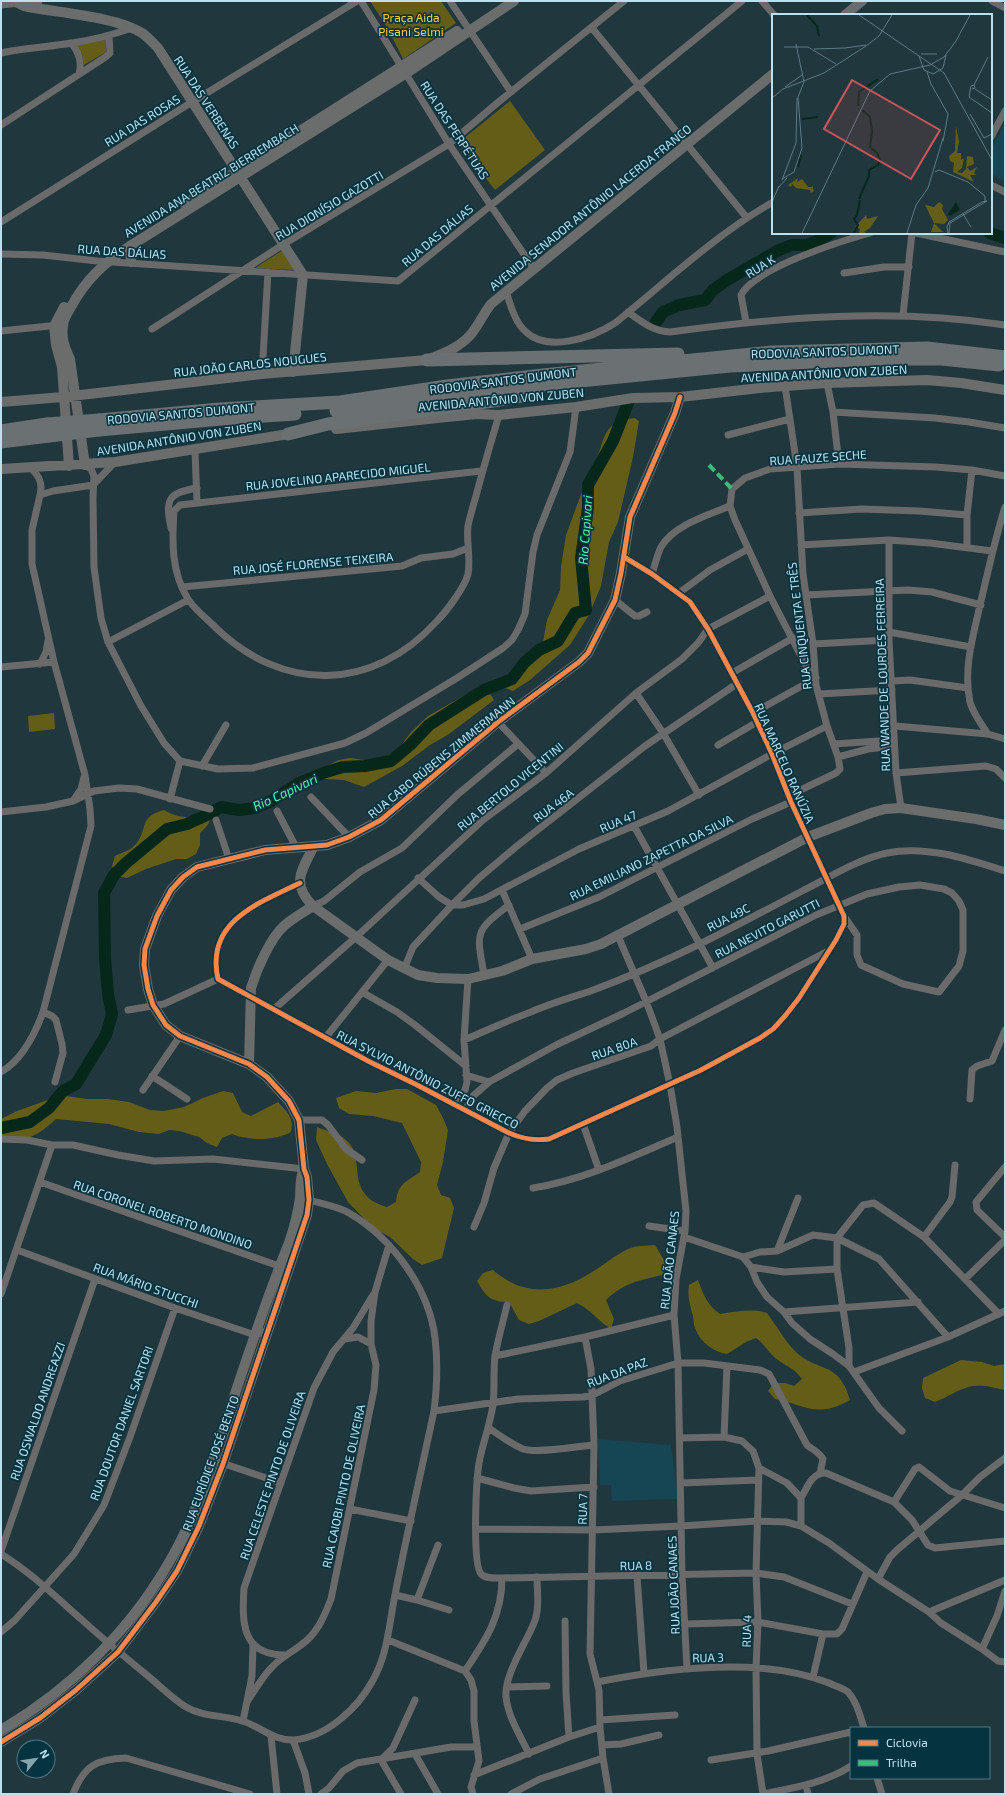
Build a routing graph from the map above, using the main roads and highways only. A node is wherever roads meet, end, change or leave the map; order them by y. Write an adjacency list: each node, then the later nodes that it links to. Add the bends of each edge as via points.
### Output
1 (728, 356): 2 (highway, RODOVIA SANTOS DUMONT, via 772,352 927,348); 3 (highway, via 663,354); 6 (highway, RODOVIA SANTOS DUMONT, via 447,386 340,402 220,409)
2 (1005, 358)
3 (427, 360)
4 (1005, 366): 5 (highway, RODOVIA SANTOS DUMONT, via 942,359 880,359 730,366)
5 (622, 376): 6 (highway, RODOVIA SANTOS DUMONT, via 491,390 344,410); 9 (highway, via 575,388 328,424)
6 (99, 425): 8 (highway, RODOVIA SANTOS DUMONT, bridge)
7 (1, 430): 8 (highway, RODOVIA SANTOS DUMONT)
8 (48, 430): 10 (highway, RODOVIA SANTOS DUMONT)
9 (288, 434)
10 (1, 442)

